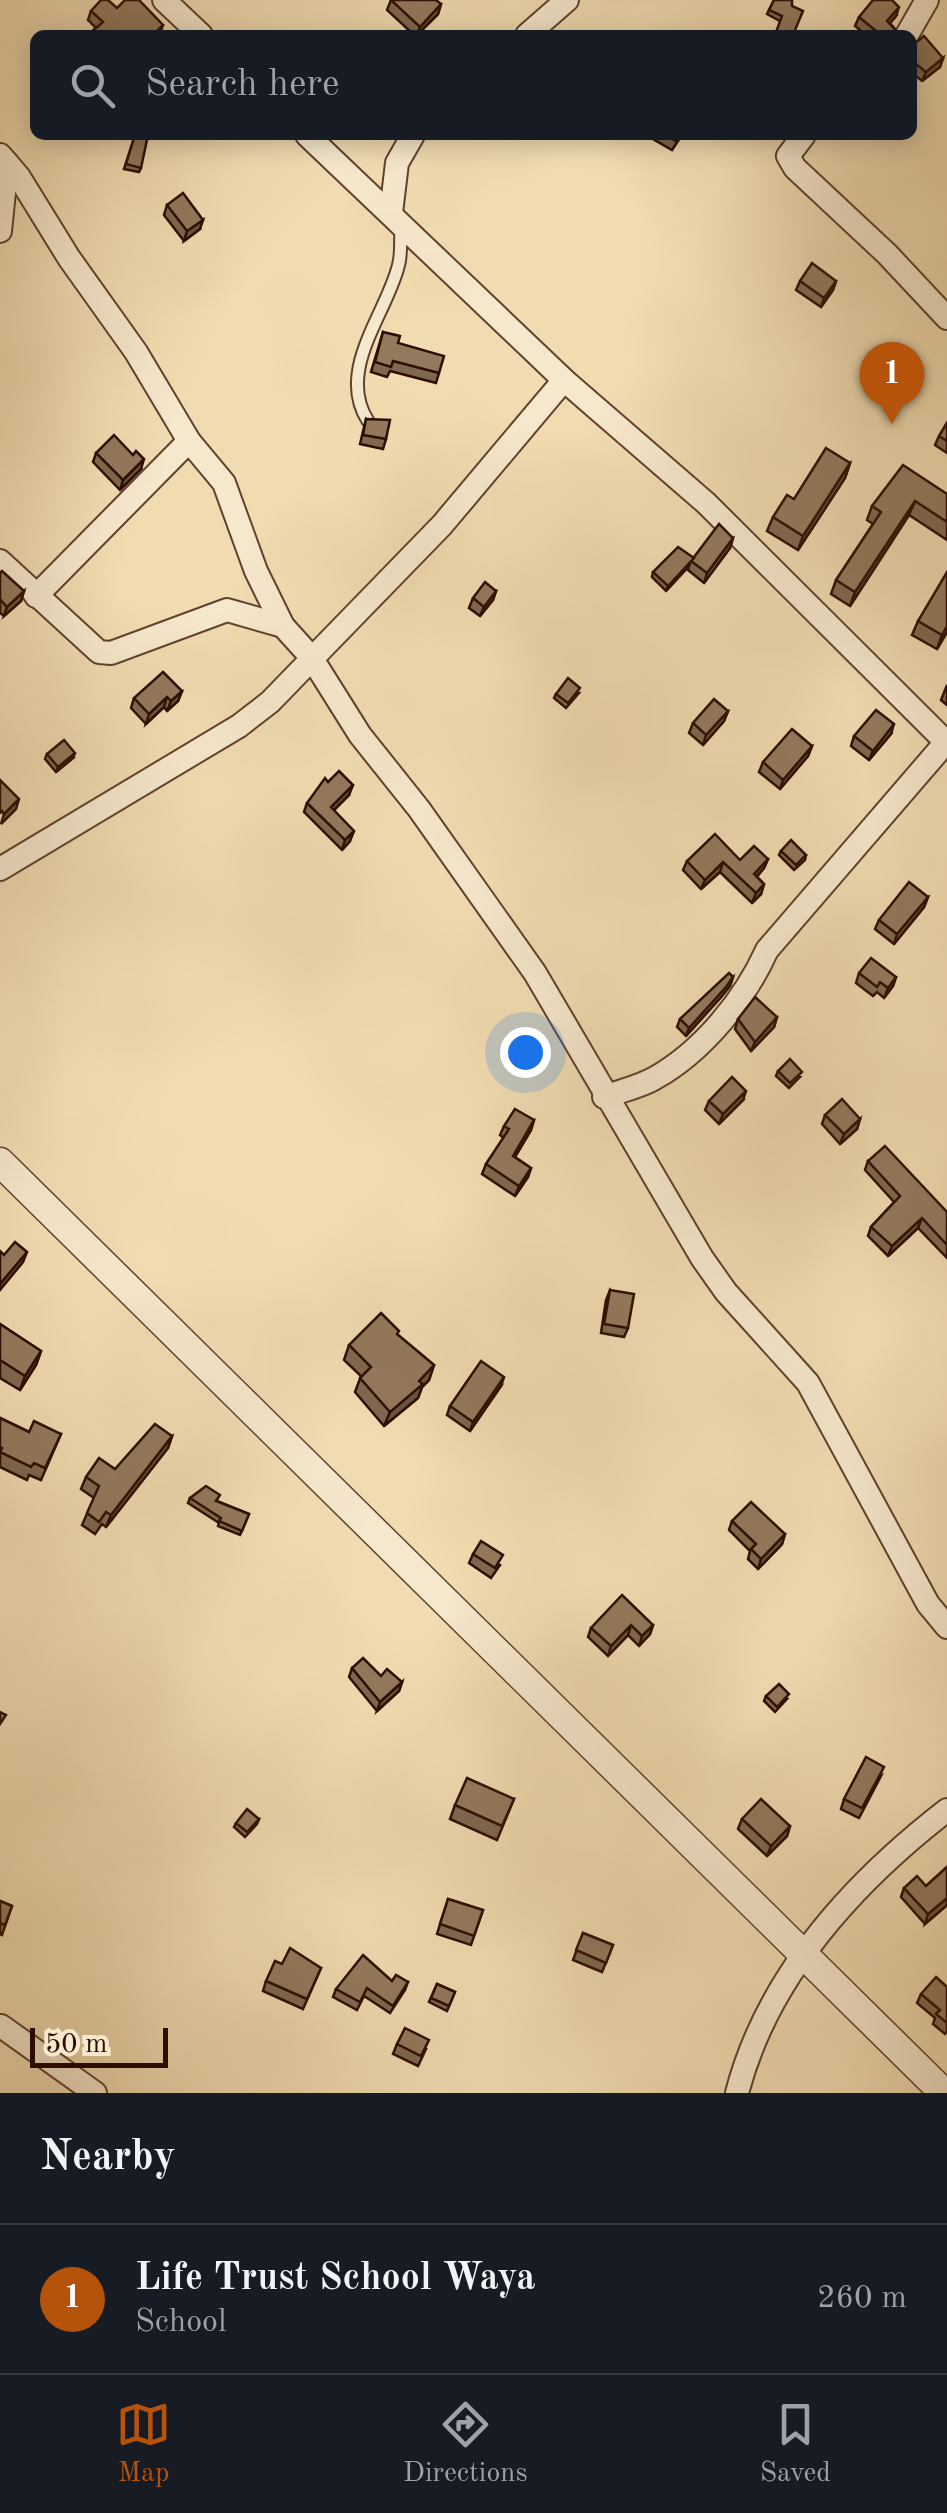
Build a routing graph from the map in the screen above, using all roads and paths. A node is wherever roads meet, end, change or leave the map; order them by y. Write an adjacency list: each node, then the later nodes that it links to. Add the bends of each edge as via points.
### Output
1 (164, 0): 4 (street)
2 (566, 0): 5 (street)
3 (928, 2): 6 (street)
4 (196, 30)
5 (532, 30)
6 (910, 30)
7 (312, 140): 11 (street)
8 (410, 140): 11 (street, via 398,164)
9 (800, 140): 13 (street, via 788,156 795,168)
10 (4, 159): 12 (street); 16 (street)
11 (396, 218): 14 (street); 15 (lane, via 400,264 358,368 360,408)
12 (0, 231)
13 (947, 318)
14 (564, 380): 20 (street, via 442,525); 21 (street, via 706,503)
15 (368, 422)
16 (190, 441): 18 (street); 19 (street, via 224,483)
17 (0, 560): 18 (street)
18 (36, 596): 19 (street, via 99,652 227,610)
19 (283, 626): 20 (street)
20 (310, 657): 22 (street, via 239,726); 23 (street, via 535,973)
21 (947, 742): 23 (street, via 767,950 752,984 730,1010 655,1078)
22 (0, 869)
23 (604, 1097): 25 (street, via 726,1292 808,1383 928,1604)
24 (0, 1162): 27 (street)
25 (947, 1627)
26 (947, 1810): 27 (street, via 868,1879)
27 (804, 1954): 30 (street, via 755,2035); 31 (street)
28 (0, 2026): 29 (street)
29 (96, 2093)
30 (737, 2093)
31 (944, 2093)

